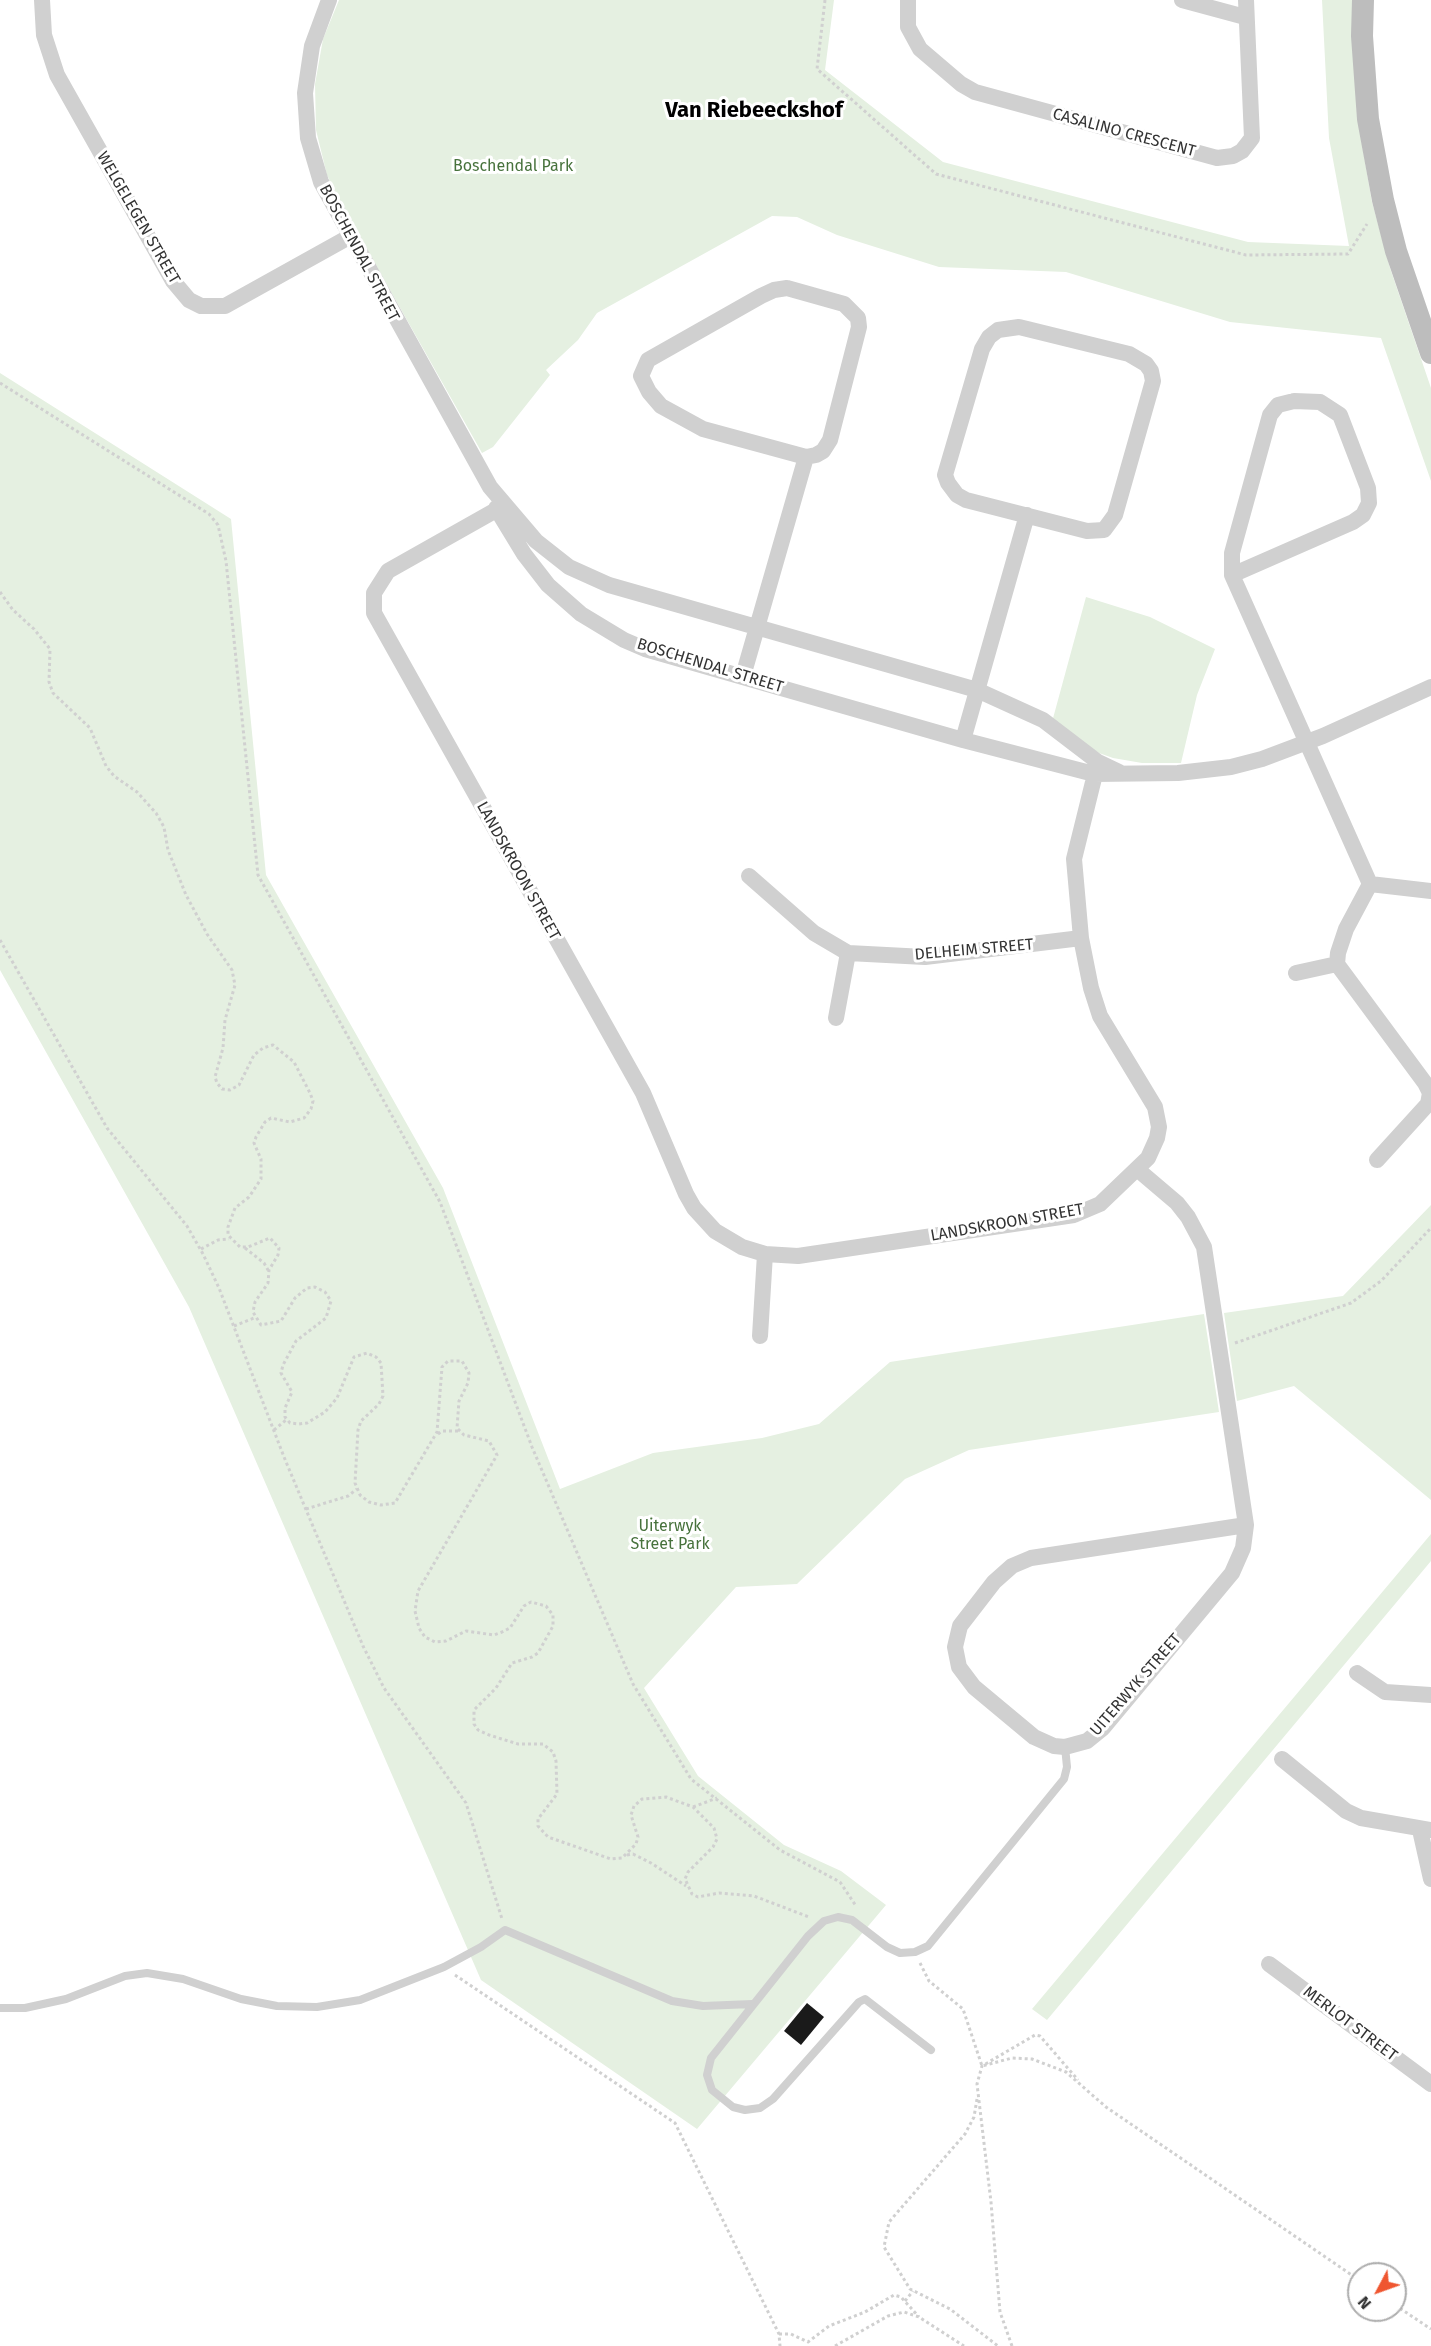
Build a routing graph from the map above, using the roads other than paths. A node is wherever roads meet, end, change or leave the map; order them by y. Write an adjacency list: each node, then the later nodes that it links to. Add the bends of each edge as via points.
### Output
1 (42, 0): 8 (street, WELGELEGEN STREET, via 44,35 57,75 173,280 189,300 201,306 225,306)
2 (328, 0): 8 (street, BOSCHENDAL STREET, via 307,69 306,116 321,183)
3 (908, 0): 7 (street, CASALINO CRESCENT, via 908,27 920,49 975,92 1217,158 1242,151 1252,138)
4 (1182, 0): 7 (street)
5 (1246, 0): 7 (street, CASALINO CRESCENT)
6 (1363, 0): 9 (street, via 1368,119 1383,200)
7 (1245, 17)
8 (349, 237): 11 (street, BOSCHENDAL STREET)
9 (1431, 353)
10 (806, 457): 10 (street, via 703,429 661,406 641,376 645,365 774,290 788,288 850,307 859,327 830,440 823,451); 14 (street)
11 (501, 507): 14 (street, BOSCHENDAL STREET, via 536,542 588,577); 15 (street, BOSCHENDAL STREET, via 536,570 581,614 645,649); 31 (street, LANDSKROON STREET, via 388,571 374,593 374,614 643,1093 694,1208 728,1240)
12 (1027, 515): 12 (street, via 966,500 957,495 945,475 978,361 989,337 998,330 1019,327 1129,354 1146,364 1153,381 1110,524 1097,532); 17 (street)
13 (1232, 575): 13 (street, via 1353,522 1366,510 1368,488 1347,427 1328,405 1288,401 1269,415 1232,553); 19 (street)
14 (756, 627): 15 (street); 17 (street, BOSCHENDAL STREET)
15 (743, 676): 18 (street, BOSCHENDAL STREET)
16 (1431, 687): 19 (street, BOSCHENDAL STREET)
17 (977, 690): 18 (street); 20 (street, BOSCHENDAL STREET, via 1042,720)
18 (963, 740): 20 (street, BOSCHENDAL STREET)
19 (1308, 742): 20 (street, BOSCHENDAL STREET, via 1231,767 1168,774); 22 (street)
20 (1096, 768): 24 (street, LANDSKROON STREET, via 1074,859)
21 (749, 876): 25 (street, DELHEIM STREET, via 814,933)
22 (1370, 884): 23 (street); 26 (street, via 1347,929)
23 (1431, 891)
24 (1081, 938): 25 (street, DELHEIM STREET, via 925,957); 30 (street, LANDSKROON STREET, via 1100,1016 1158,1117 1154,1149)
25 (848, 953): 28 (street)
26 (1337, 964): 27 (street); 29 (street, via 1430,1093 1428,1104)
27 (1296, 973)
28 (836, 1018)
29 (1377, 1160)
30 (1137, 1169): 31 (street, LANDSKROON STREET, via 1100,1204 1074,1215 798,1256); 33 (street, UITERWYK STREET, via 1177,1203 1201,1240)
31 (765, 1254): 32 (street)
32 (760, 1336)
33 (1246, 1525): 36 (street, UITERWYK STREET, via 1239,1559 1223,1584 1103,1728 1087,1741); 36 (street, via 1031,1558 1003,1573 966,1616 955,1647 964,1676 1034,1737)
34 (1356, 1673): 35 (street, via 1385,1692)
35 (1431, 1695)
36 (1065, 1747): 41 (lane, via 1064,1779 928,1946 900,1953 845,1918 824,1921)
37 (1282, 1759): 38 (street, via 1346,1811 1361,1818)
38 (1426, 1830): 39 (street)
39 (1431, 1879)
40 (1269, 1964): 44 (street, MERLOT STREET)
41 (752, 2004): 42 (lane, via 703,2007 672,2001 505,1930 444,1967 360,2000 317,2007 259,2003 147,1972 125,1976 66,2000 25,2008); 43 (lane, via 707,2067 712,2090 733,2107 760,2108 773,2099 862,2000 871,2001)
42 (0, 2008)
43 (931, 2050)
44 (1431, 2084)

